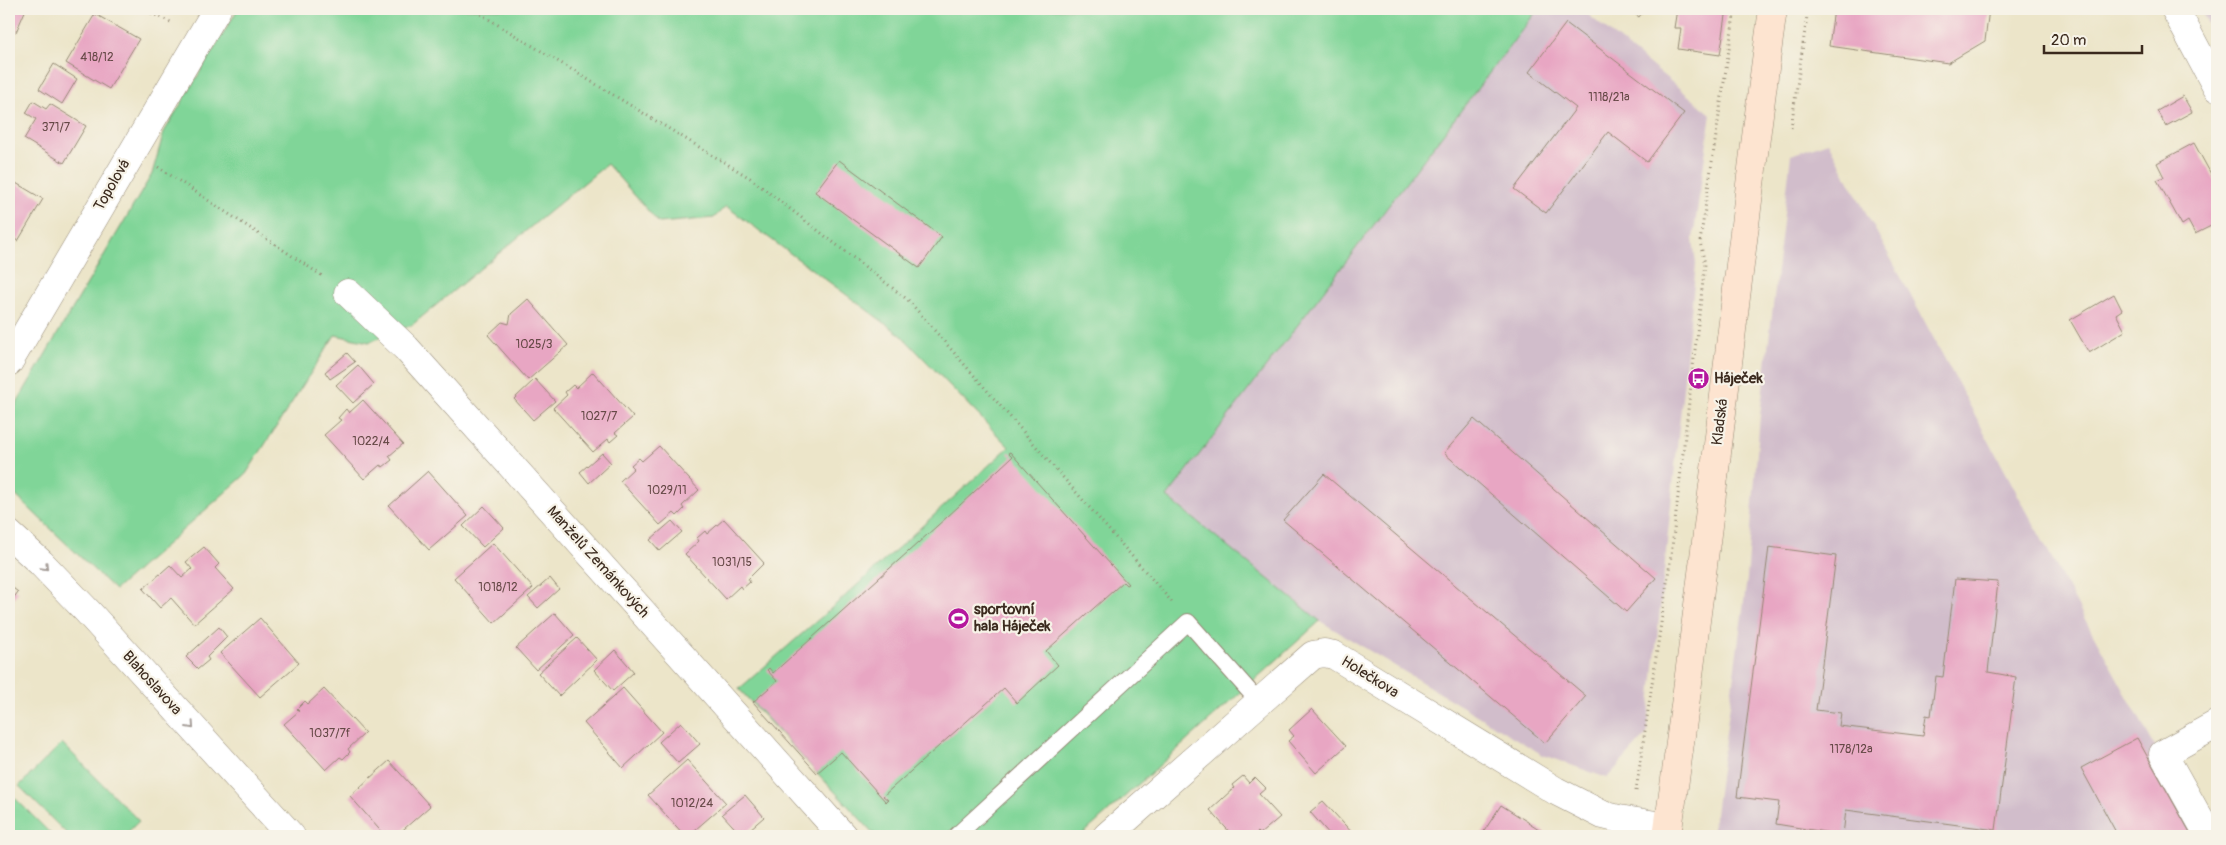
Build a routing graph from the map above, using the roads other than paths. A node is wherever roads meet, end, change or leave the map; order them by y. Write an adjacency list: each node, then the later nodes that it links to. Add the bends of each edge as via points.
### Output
1 (1774, 9): 10 (main road, Kladská)
2 (2175, 9): 4 (street)
3 (213, 10): 6 (street, Topolová)
4 (2217, 88)
5 (348, 293): 12 (street, Manželů Zemánkových, via 406,348)
6 (9, 362)
7 (9, 534): 11 (street, Blahoslavova, one-way to 11, via 88,612)
8 (1259, 702): 10 (street, Holečkova, via 1313,655 1334,655 1556,791 1603,815); 13 (lane, via 1188,622); 14 (street, Holečkova)
9 (2217, 724): 15 (street, via 2162,754)
10 (1667, 832)
11 (291, 836)
12 (843, 836)
13 (956, 836)
14 (1107, 836)
15 (2209, 836)

